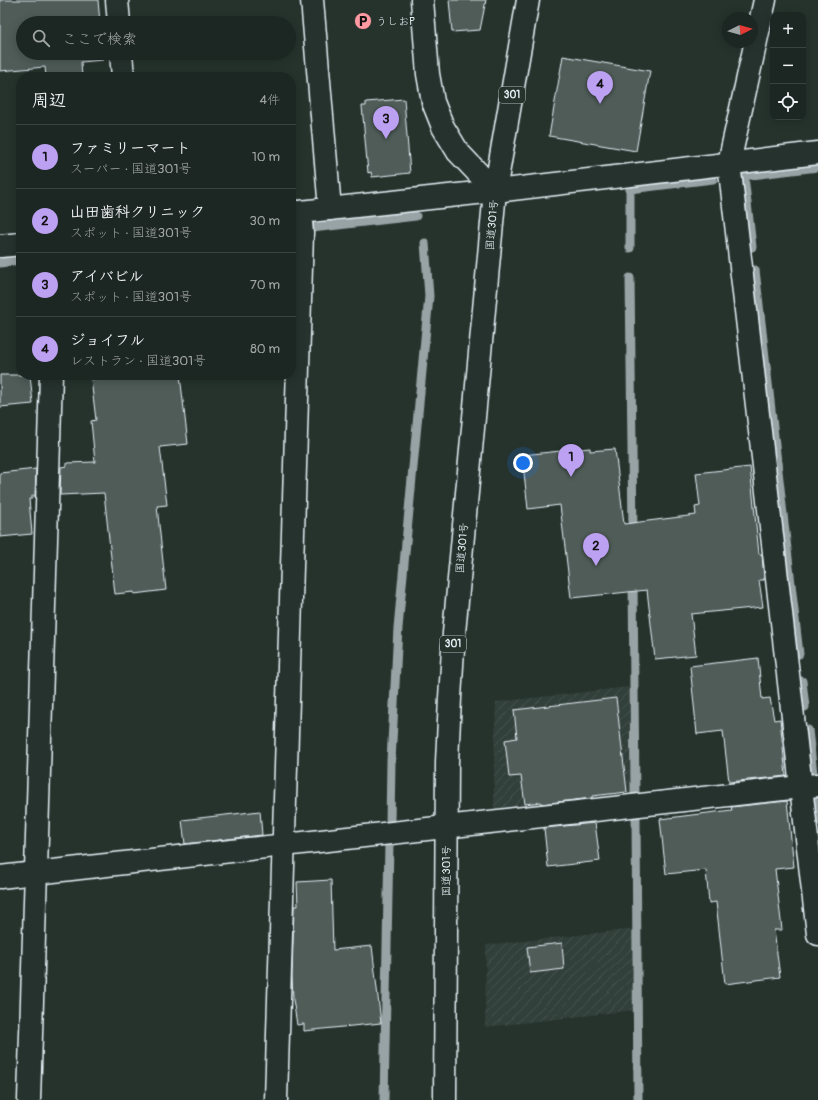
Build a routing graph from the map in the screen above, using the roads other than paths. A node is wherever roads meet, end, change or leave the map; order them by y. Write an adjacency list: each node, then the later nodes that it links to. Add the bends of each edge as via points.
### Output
1 (117, 0): 6 (main road)
2 (312, 0): 12 (main road)
3 (422, 0): 11 (main road, via 433,102 443,128 458,152)
4 (528, 0): 11 (main road, 国道301号 / 301)
5 (765, 0): 10 (main road)
6 (118, 16)
7 (122, 60): 8 (main road)
8 (123, 72)
9 (818, 153): 10 (main road)
10 (729, 163): 11 (main road); 17 (main road)
11 (495, 191): 12 (main road); 18 (main road, 国道301号 / 301, via 454,633 447,762)
12 (330, 209): 13 (main road)
13 (296, 213): 19 (main road, via 302,241)
14 (16, 244): 15 (main road)
15 (0, 246)
16 (51, 380): 20 (main road)
17 (810, 786): 18 (main road); 22 (main road)
18 (447, 827): 19 (main road); 25 (main road, 国道301号 / 301)
19 (284, 845): 20 (main road); 24 (main road)
20 (36, 873): 21 (main road); 23 (main road)
21 (0, 877)
22 (818, 934)
23 (29, 1100)
24 (276, 1100)
25 (445, 1100)

